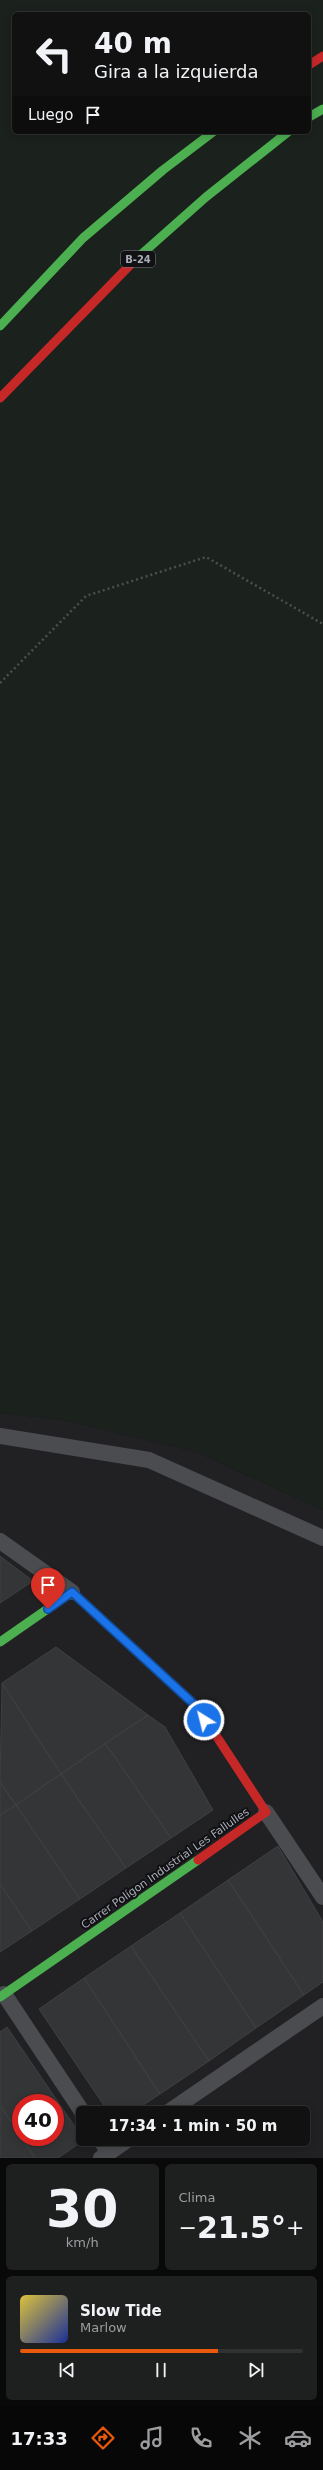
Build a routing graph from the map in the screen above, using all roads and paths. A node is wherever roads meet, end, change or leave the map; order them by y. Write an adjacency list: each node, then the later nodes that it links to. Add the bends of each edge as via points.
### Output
1 (323, 56): 2 (main road)
2 (311, 64)
3 (323, 109): 4 (main road)
4 (311, 116)
5 (210, 134): 7 (main road, via 162,170 83,238)
6 (286, 134): 8 (main road, B-24, via 206,198 120,274)
7 (0, 326)
8 (0, 398)
9 (323, 624): 10 (path, via 206,557 86,596)
10 (0, 682)
11 (0, 1436): 12 (lane, via 149,1460)
12 (323, 1538)
13 (0, 1541): 14 (lane)
14 (72, 1592): 15 (main road); 16 (main road, Carrer Polígon Industrial Les Fallulles, via 196,1706)
15 (0, 1642)
16 (266, 1812): 17 (lane); 18 (main road, Carrer Polígon Industrial Les Fallulles)
17 (323, 1897)
18 (2, 1996): 20 (lane)
19 (323, 2006): 21 (lane)
20 (78, 2106)
21 (177, 2106)
22 (118, 2146): 23 (lane)
23 (105, 2155)

